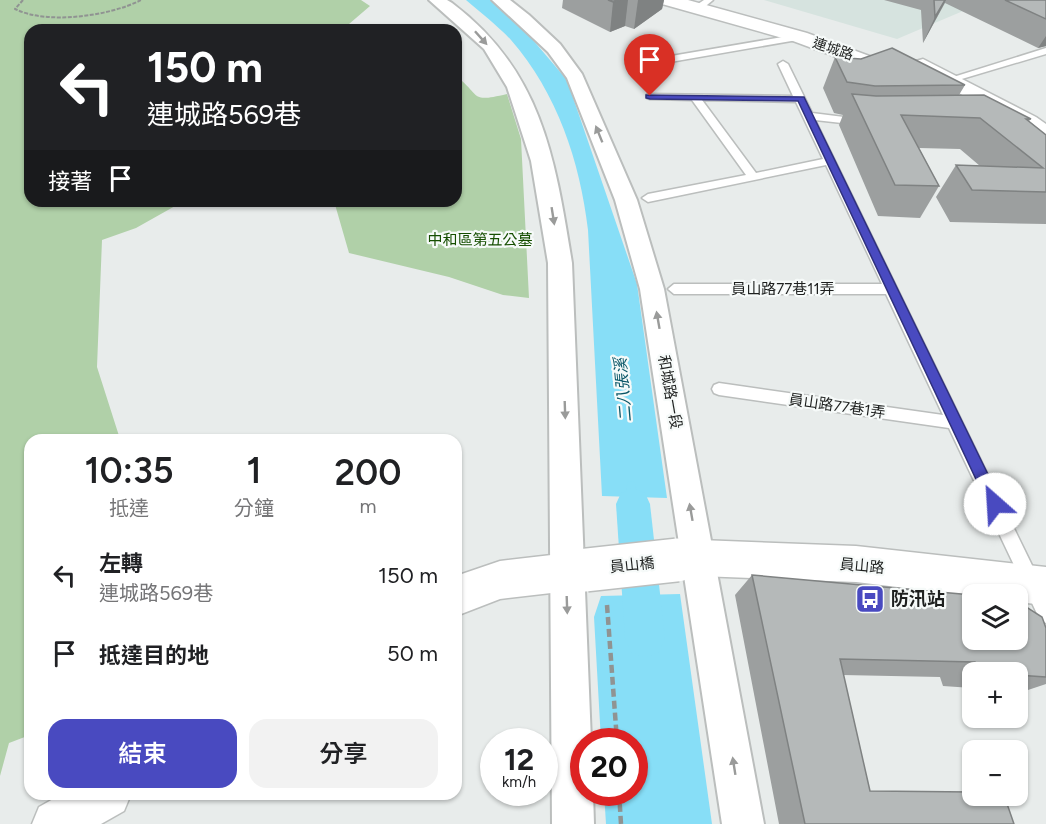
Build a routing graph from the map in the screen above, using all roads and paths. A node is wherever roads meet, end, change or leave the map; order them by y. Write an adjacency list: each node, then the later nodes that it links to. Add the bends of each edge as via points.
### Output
1 (23, 0): 2 (path, via 15,9 22,14 51,15 110,12)
2 (141, 0)
3 (437, 0): 28 (street, one-way to 28, via 461,16 503,63 531,121 551,201 561,263 567,462)
4 (500, 0): 27 (street, 和城路一段, one-way to 4, via 652,289 626,200 576,78 554,48)
5 (668, 0): 7 (main road, 連城路)
6 (719, 0): 12 (main road, 連城路, via 853,37)
7 (703, 4): 8 (main road, 連城路)
8 (800, 37): 11 (lane); 18 (main road, 連城路, via 893,70)
9 (1045, 53): 12 (lane)
10 (783, 64): 15 (lane)
11 (636, 65)
12 (952, 80): 19 (main road, 連城路)
13 (650, 96): 14 (lane)
14 (695, 97): 15 (lane); 21 (lane)
15 (801, 99): 16 (lane)
16 (809, 116): 17 (lane); 20 (lane)
17 (872, 122)
18 (993, 126)
19 (1046, 135)
20 (830, 161): 21 (lane); 24 (lane)
21 (753, 176): 22 (lane)
22 (648, 198)
23 (674, 289): 24 (lane, 員山路77巷11弄)
24 (892, 289): 26 (lane)
25 (719, 389): 26 (lane, 員山路77巷1弄)
26 (956, 423): 30 (lane)
27 (688, 559): 28 (main road, 員山橋, bridge); 30 (main road, 員山路, via 856,564); 36 (street, 和城路一段, one-way to 27)
28 (576, 571): 29 (main road, via 500,580); 34 (street, one-way to 34)
29 (462, 594)
30 (1042, 595)
31 (97, 800): 33 (main road)
32 (620, 806): 35 (path)
33 (56, 824)
34 (573, 824)
35 (621, 824)
36 (743, 824)

